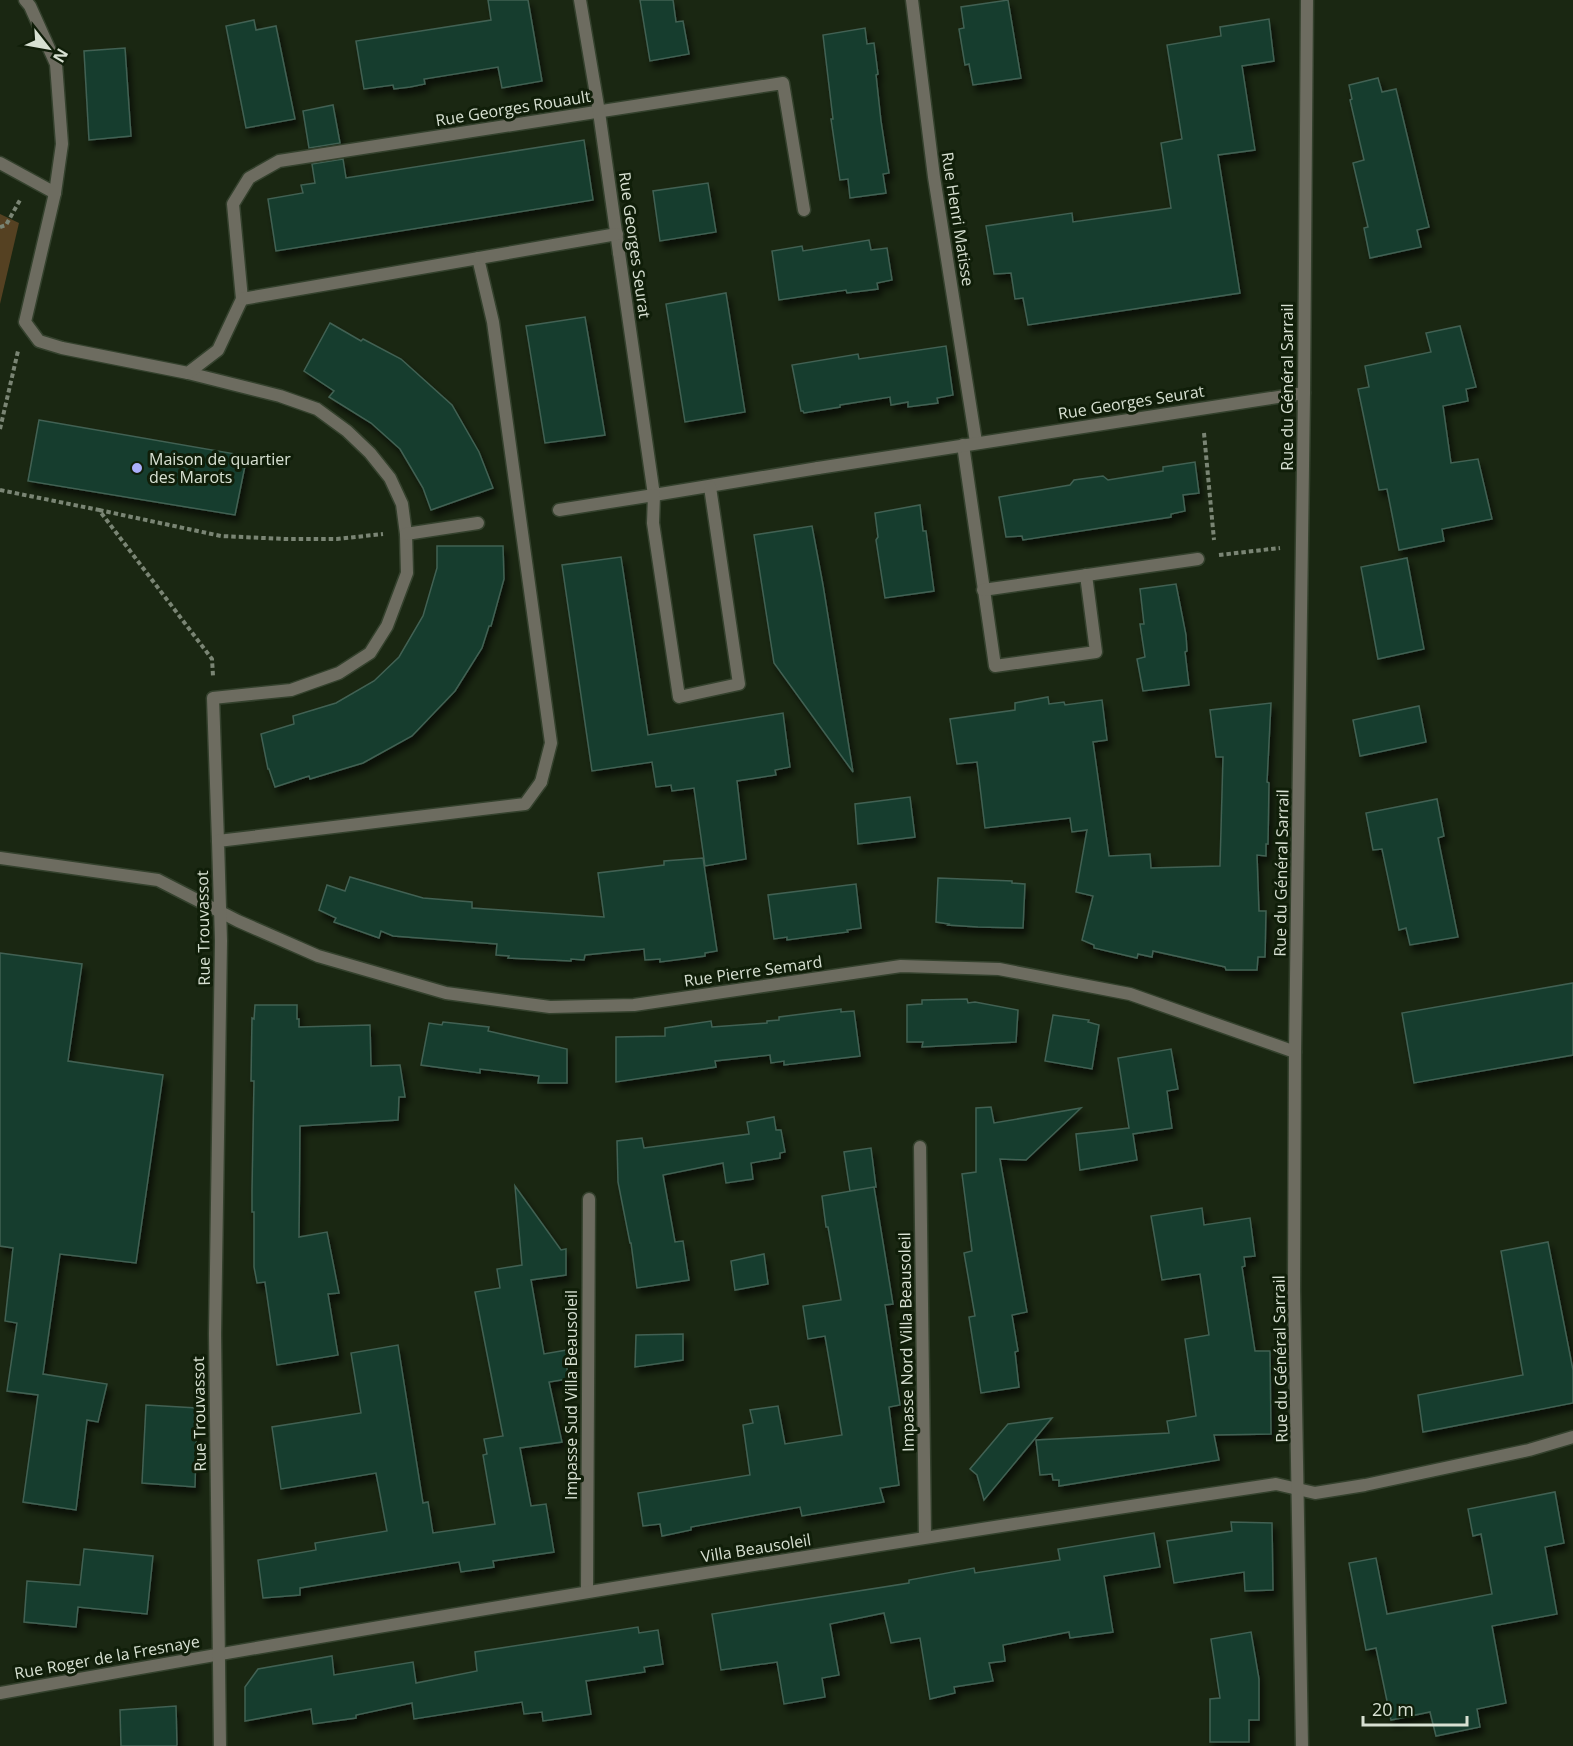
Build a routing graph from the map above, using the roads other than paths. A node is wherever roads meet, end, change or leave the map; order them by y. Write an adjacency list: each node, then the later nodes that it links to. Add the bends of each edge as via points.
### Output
1 (25, 0): 7 (street, via 56,64 62,144)
2 (580, 0): 5 (street, Rue Georges Seurat)
3 (912, 0): 14 (street, Rue Henri Matisse)
4 (1307, 0): 13 (street, Rue du Général Sarrail)
5 (599, 112): 8 (street, Rue Georges Rouault, via 783,83); 9 (street, Rue Georges Seurat); 11 (street, Rue Georges Rouault, via 279,160 249,178 233,204)
6 (0, 163): 7 (street)
7 (55, 193): 12 (street, via 25,322 39,341)
8 (804, 210)
9 (617, 234): 10 (street); 16 (street, Rue Georges Seurat)
10 (478, 258): 11 (street); 23 (street, via 493,322 551,743 542,782 525,804)
11 (242, 299): 12 (street, via 218,350)
12 (188, 373): 19 (street, via 317,409 370,453 390,478 402,504)
13 (1304, 393): 14 (street, Rue Georges Seurat); 26 (street, Rue du Général Sarrail)
14 (970, 444): 15 (street, Rue Georges Seurat); 22 (street)
15 (710, 487): 16 (street, Rue Georges Seurat); 16 (street, Rue Georges Seurat, via 739,684 680,697 653,523)
16 (654, 495): 17 (street)
17 (559, 510)
18 (478, 523): 19 (street)
19 (406, 534): 23 (street, Rue Trouvassot, via 407,573 387,626 370,652 339,673 291,690 213,698)
20 (1198, 559): 21 (street)
21 (1086, 575): 22 (street); 22 (street, via 1096,652 995,666)
22 (983, 590)
23 (218, 841): 25 (street, Rue Trouvassot)
24 (0, 858): 25 (street, Rue Pierre Semard, via 158,880)
25 (220, 911): 26 (street, Rue Pierre Semard, via 318,956 446,993 550,1007 634,1005 900,966 999,969 1130,994); 33 (street, Rue Trouvassot, via 215,1334)
26 (1295, 1052): 30 (street, Rue du Général Sarrail, via 1294,1290)
27 (921, 1147): 31 (street, Impasse Nord Villa Beausoleil)
28 (589, 1198): 32 (street, Impasse Sud Villa Beausoleil)
29 (1573, 1437): 30 (street, Villa Beausoleil, via 1365,1485 1316,1493)
30 (1299, 1489): 31 (street, Villa Beausoleil, via 1276,1484); 36 (street, Rue du Général Sarrail)
31 (925, 1537): 32 (street, Villa Beausoleil)
32 (587, 1592): 33 (street, Villa Beausoleil)
33 (219, 1653): 34 (street, Rue Roger de la Fresnaye); 35 (street, Rue Trouvassot)
34 (0, 1693)
35 (220, 1746)
36 (1302, 1746)

